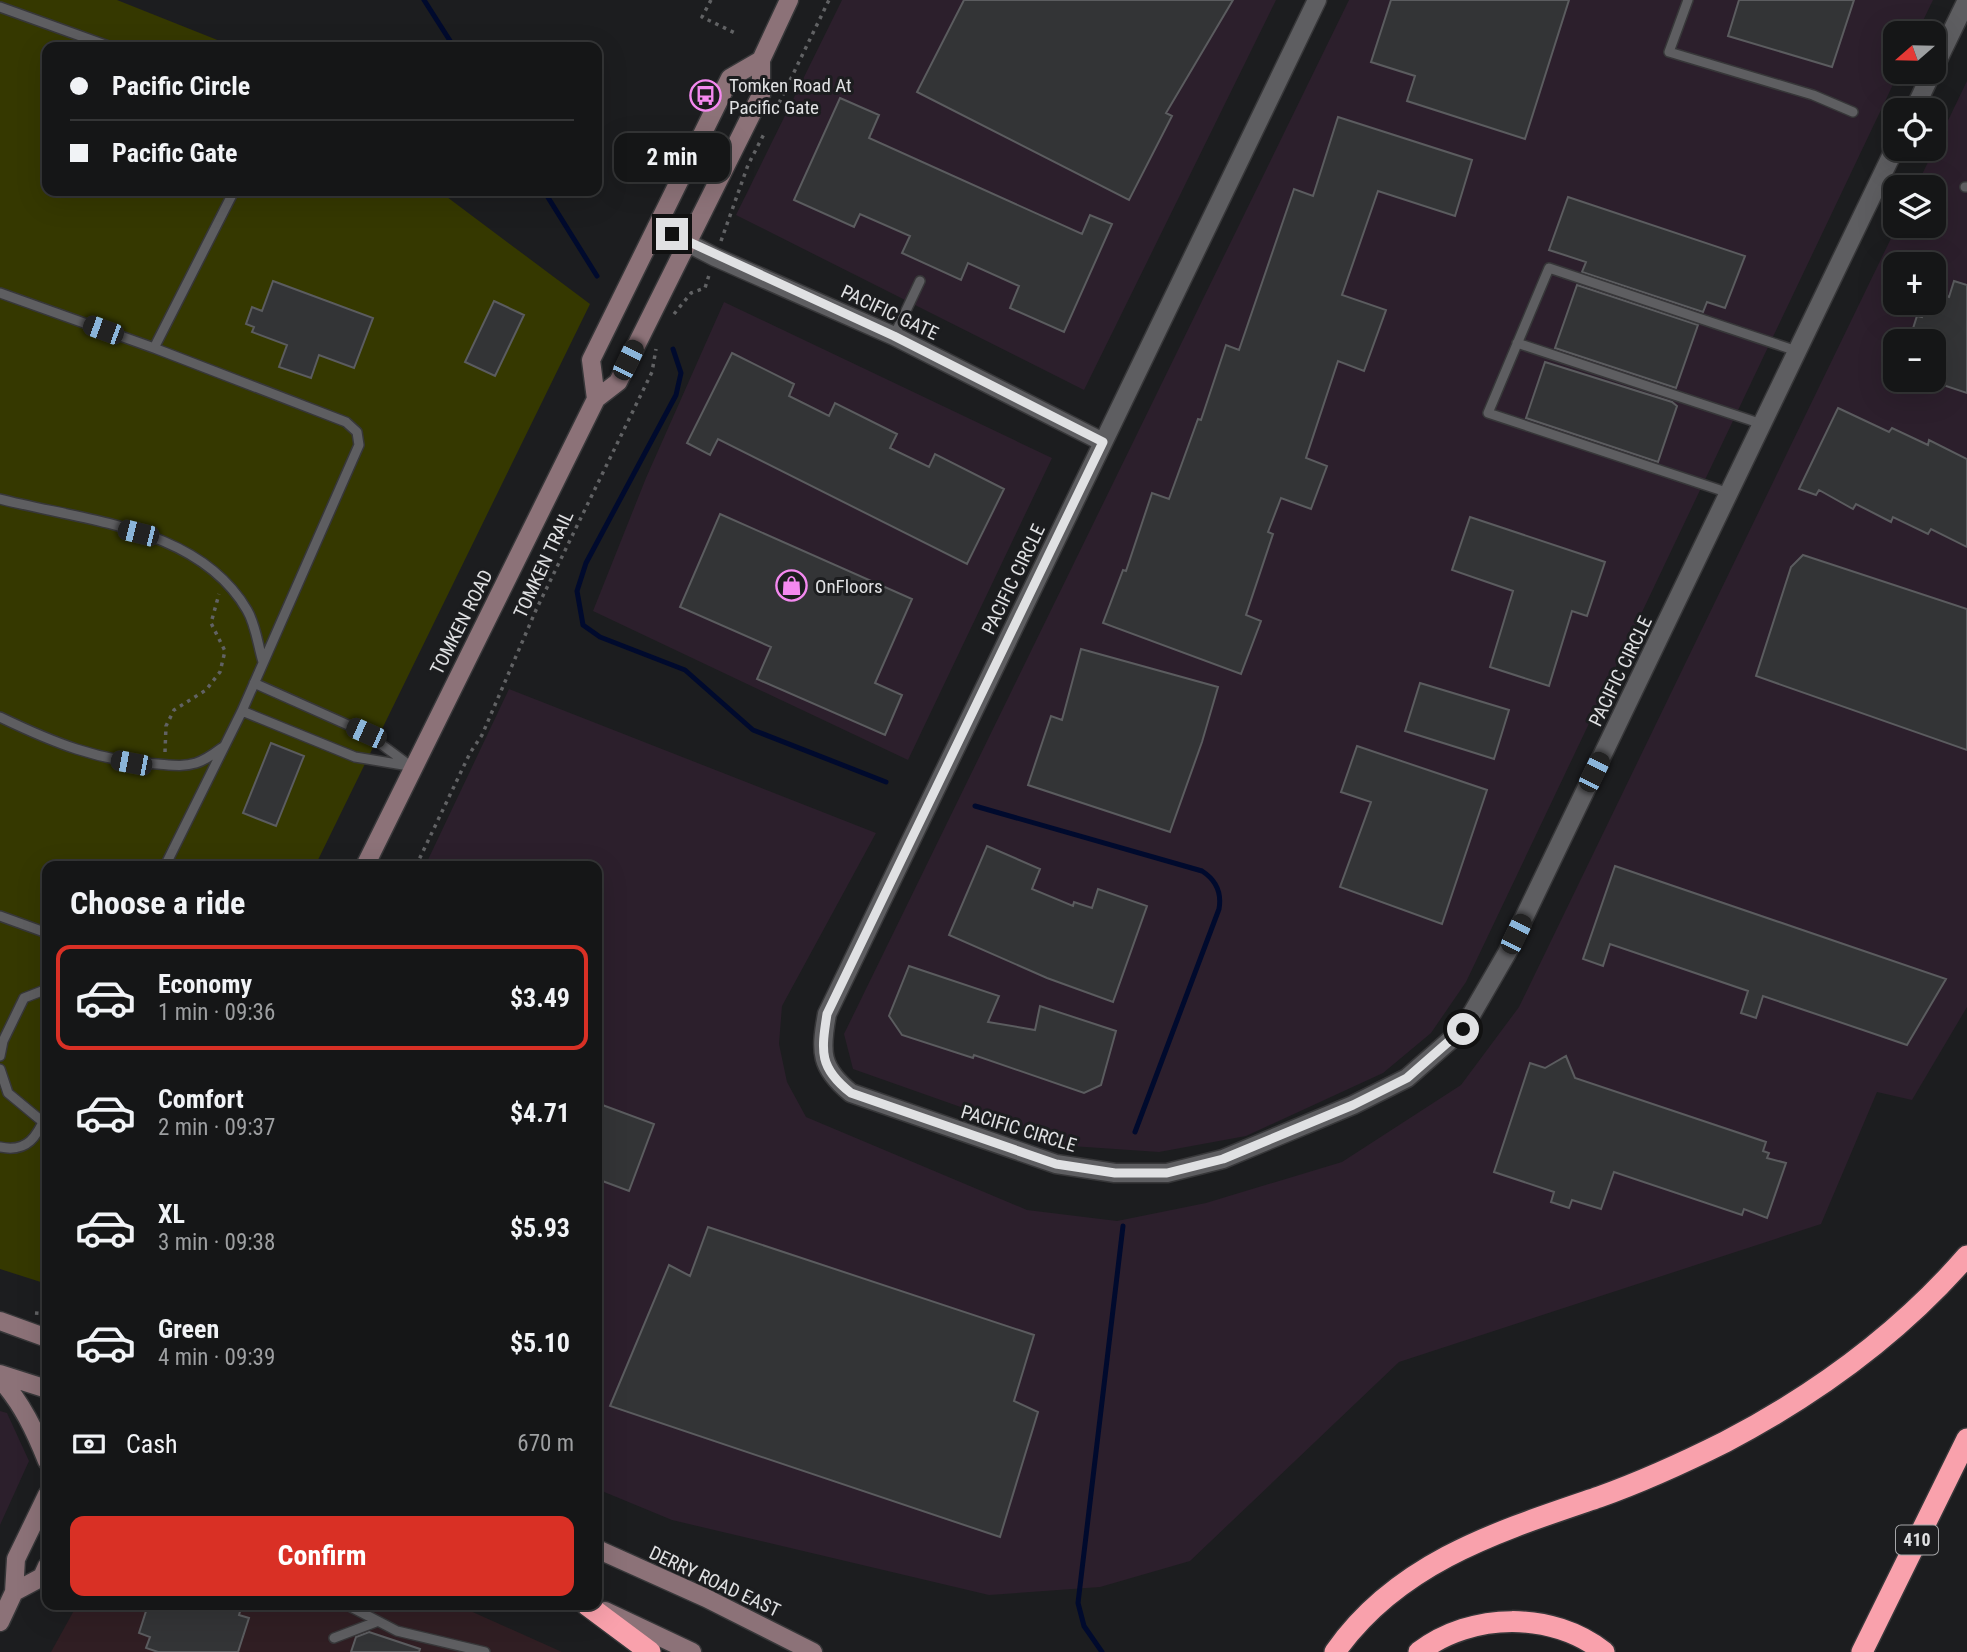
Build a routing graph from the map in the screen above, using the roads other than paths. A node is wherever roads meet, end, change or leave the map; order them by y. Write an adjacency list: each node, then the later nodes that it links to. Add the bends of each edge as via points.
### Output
1 (789, 0): 8 (main road, TOMKEN ROAD)
2 (1317, 0): 22 (street, PACIFIC CIRCLE)
3 (1688, 0): 9 (lane, via 1669,52 1813,95)
4 (1967, 0): 7 (street)
5 (0, 7): 6 (lane)
6 (97, 42)
7 (1946, 43)
8 (761, 60): 12 (main road, via 730,78); 13 (main road, TOMKEN ROAD, via 761,95)
9 (1853, 112)
10 (1889, 161): 19 (street, PACIFIC CIRCLE)
11 (231, 196): 18 (lane)
12 (657, 227): 13 (street, PACIFIC GATE); 20 (main road, via 591,360)
13 (687, 242): 16 (street, PACIFIC GATE); 20 (main road, TOMKEN ROAD, via 618,382)
14 (920, 281): 16 (lane)
15 (0, 293): 18 (lane)
16 (894, 336): 22 (street, PACIFIC GATE)
17 (1517, 343): 19 (lane, via 1549,268); 21 (lane); 23 (lane, via 1488,413)
18 (154, 348): 25 (lane, via 346,422 357,432 359,446)
19 (1797, 351): 21 (street, PACIFIC CIRCLE)
20 (596, 399): 30 (main road, TOMKEN ROAD)
21 (1762, 424): 23 (street, PACIFIC CIRCLE)
22 (1103, 442): 23 (street, PACIFIC CIRCLE, via 827,1014 821,1048 831,1077 851,1093 1044,1161 1115,1173 1167,1173 1223,1159 1286,1133 1407,1078 1463,1029 1507,953)
23 (1729, 493)
24 (0, 499): 25 (lane, via 138,533 185,551 228,582 249,613)
25 (263, 662): 26 (lane)
26 (254, 683): 27 (lane); 30 (lane, via 366,733)
27 (242, 711): 29 (lane); 30 (lane, via 355,757)
28 (0, 716): 29 (lane, via 94,756 131,763 195,764)
29 (225, 746): 31 (lane)
30 (412, 767): 32 (main road, TOMKEN ROAD)
31 (168, 861)
32 (367, 861)
33 (0, 916): 34 (lane)
34 (42, 931)
35 (42, 991): 36 (lane, via 24,998)
36 (0, 1056)
37 (0, 1069): 38 (lane, via 8,1093)
38 (42, 1116)
39 (42, 1125): 40 (lane, via 26,1146)
40 (0, 1147)
41 (1967, 1256): 62 (highway, via 1882,1340 1799,1399 1724,1442 1602,1496 1513,1525 1446,1555 1401,1583 1352,1628)
42 (0, 1321): 43 (main road)
43 (42, 1335)
44 (0, 1377): 45 (main road); 47 (main road)
45 (42, 1389)
46 (1967, 1439): 65 (highway, 410)
47 (42, 1448)
48 (42, 1505): 51 (main road, via 16,1559)
49 (602, 1551): 61 (main road, DERRY ROAD EAST)
50 (42, 1577): 51 (main road)
51 (14, 1592): 55 (main road)
52 (356, 1610): 56 (lane)
53 (595, 1610): 59 (highway)
54 (600, 1610): 60 (main road)
55 (0, 1622)
56 (376, 1622): 57 (lane); 58 (lane)
57 (334, 1638)
58 (485, 1652)
59 (650, 1652)
60 (692, 1652)
61 (813, 1652)
62 (1335, 1652)
63 (1419, 1652): 64 (highway, via 1468,1627 1520,1622 1571,1633)
64 (1604, 1652)
65 (1862, 1652)

